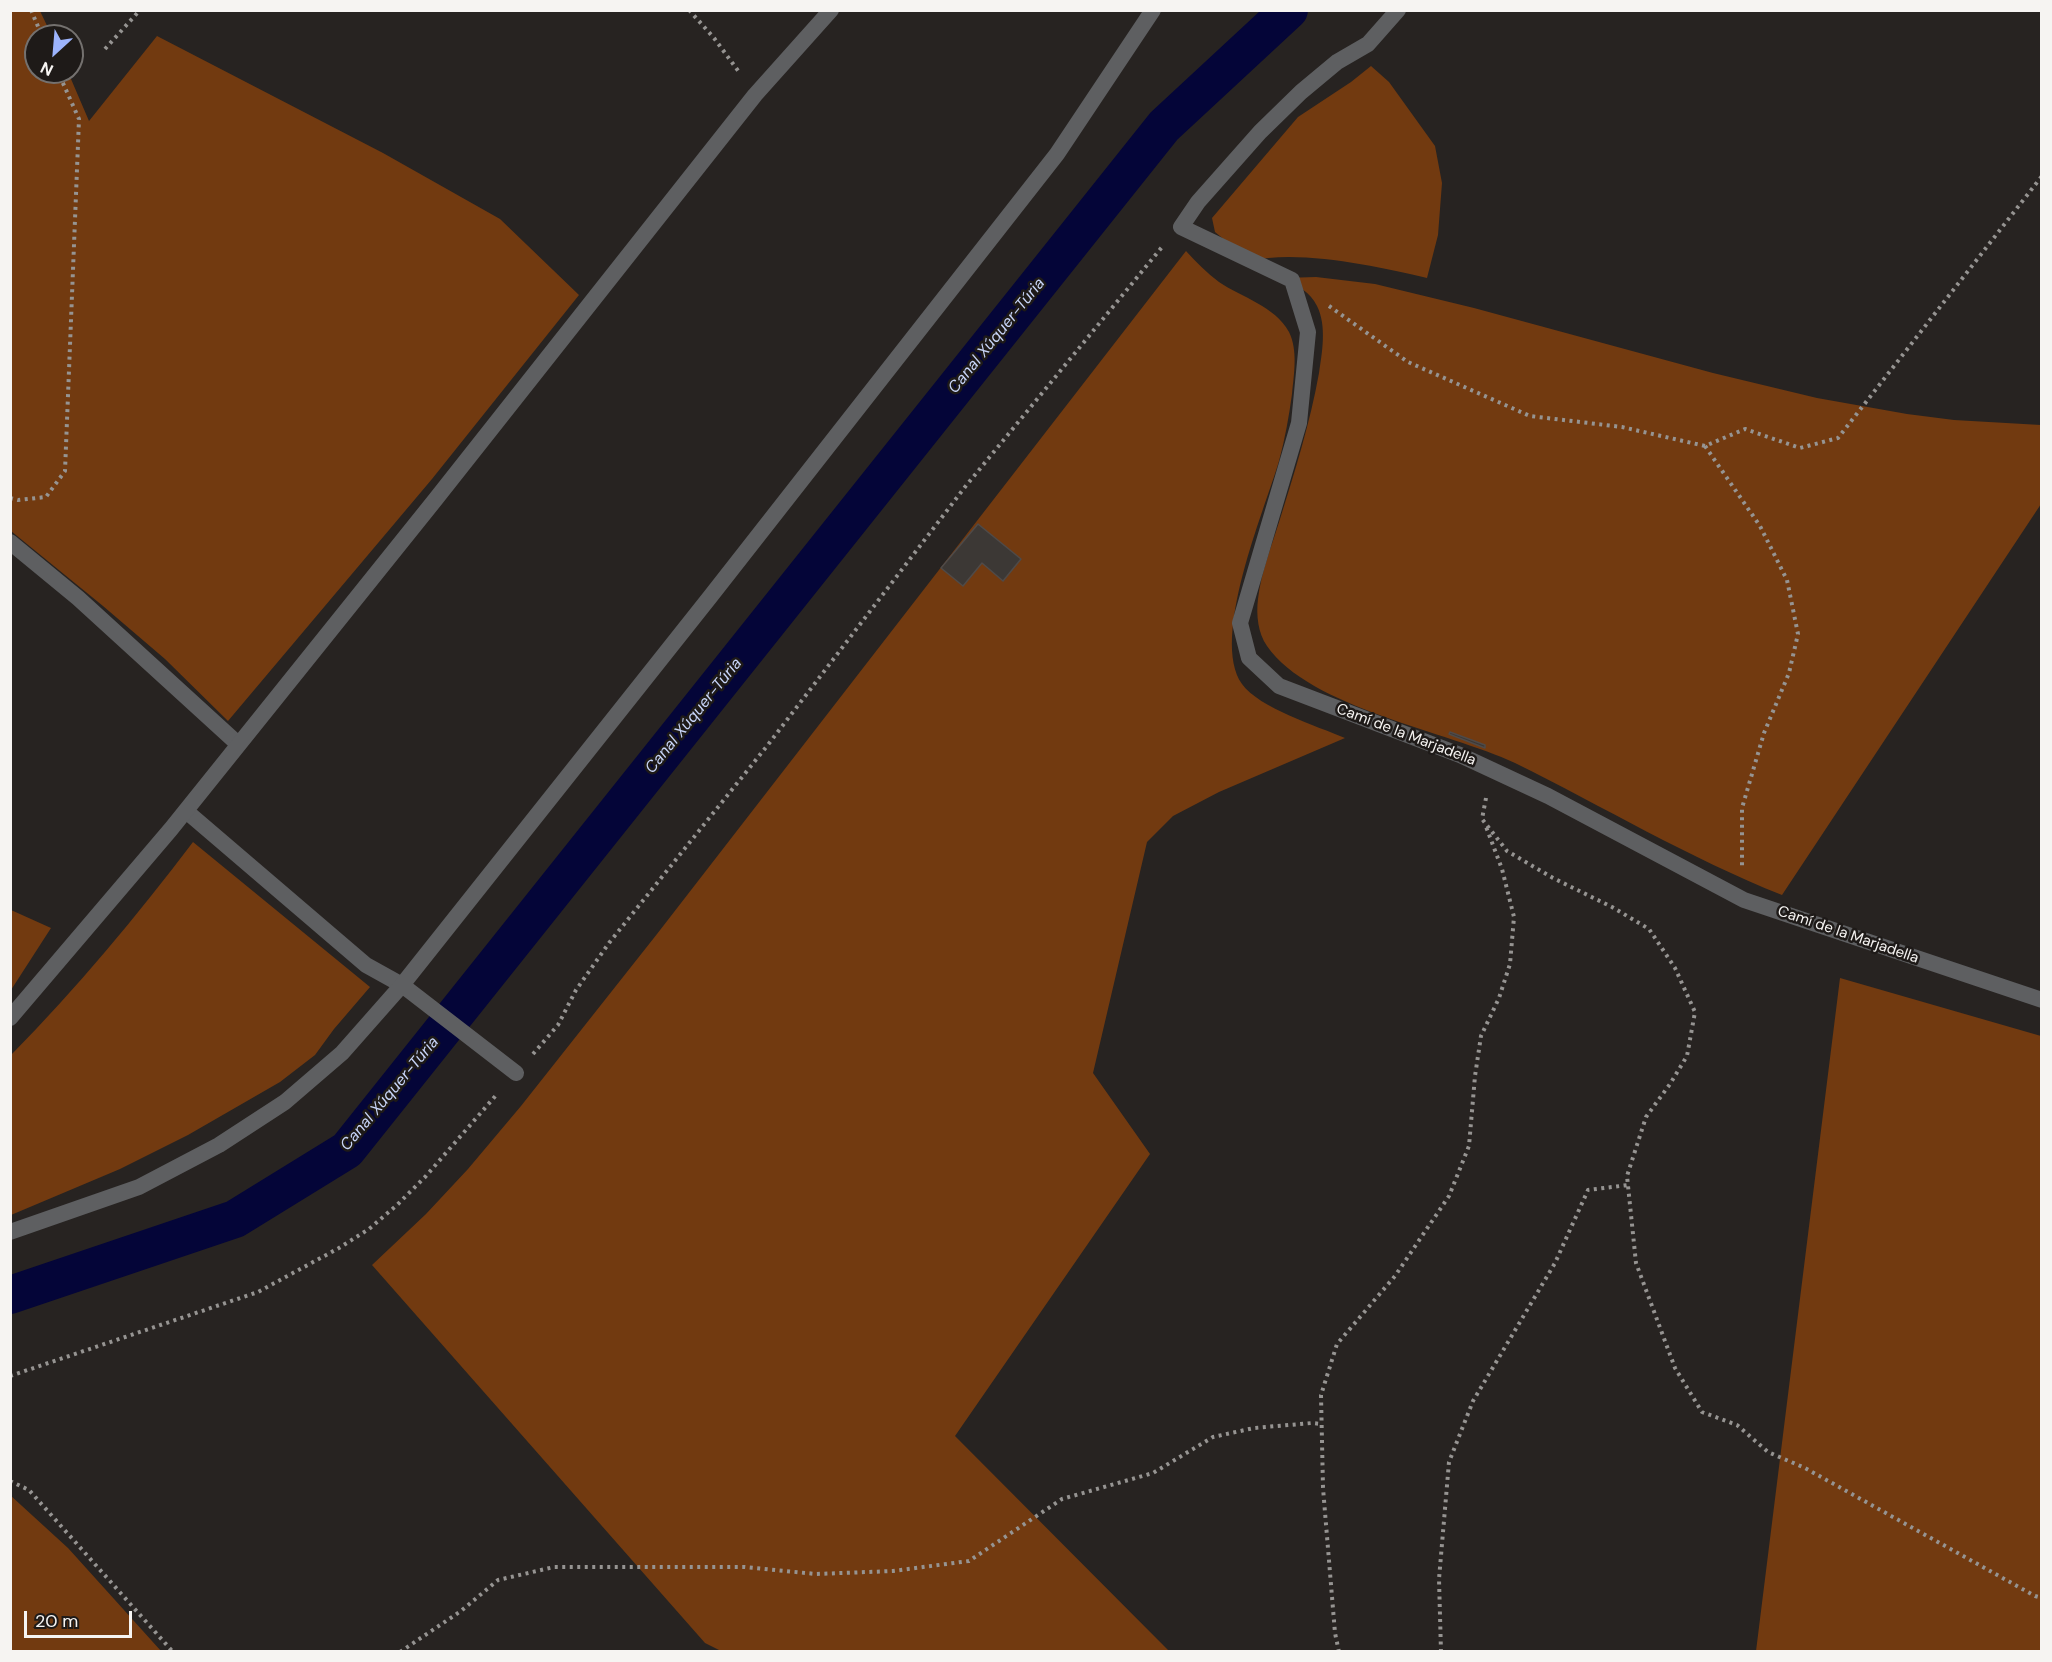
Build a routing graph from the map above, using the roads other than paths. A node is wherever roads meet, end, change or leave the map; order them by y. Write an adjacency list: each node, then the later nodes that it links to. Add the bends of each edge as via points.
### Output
1 (831, 10): 5 (street, via 755,95)
2 (1153, 10): 7 (street, via 1057,154)
3 (1398, 10): 8 (street, Camí de la Marjadella, via 1368,44 1301,92 1260,132 1205,194 1182,227 1292,280 1308,332 1299,423 1240,623 1249,658 1279,686 1491,769 1743,900)
4 (10, 542): 5 (street, via 78,598)
5 (238, 744): 6 (street)
6 (186, 811): 7 (street, via 366,965); 9 (street)
7 (402, 985): 10 (street); 11 (street, via 342,1053 285,1102 219,1145 139,1187)
8 (2042, 1000)
9 (10, 1018)
10 (514, 1072)
11 (10, 1232)

